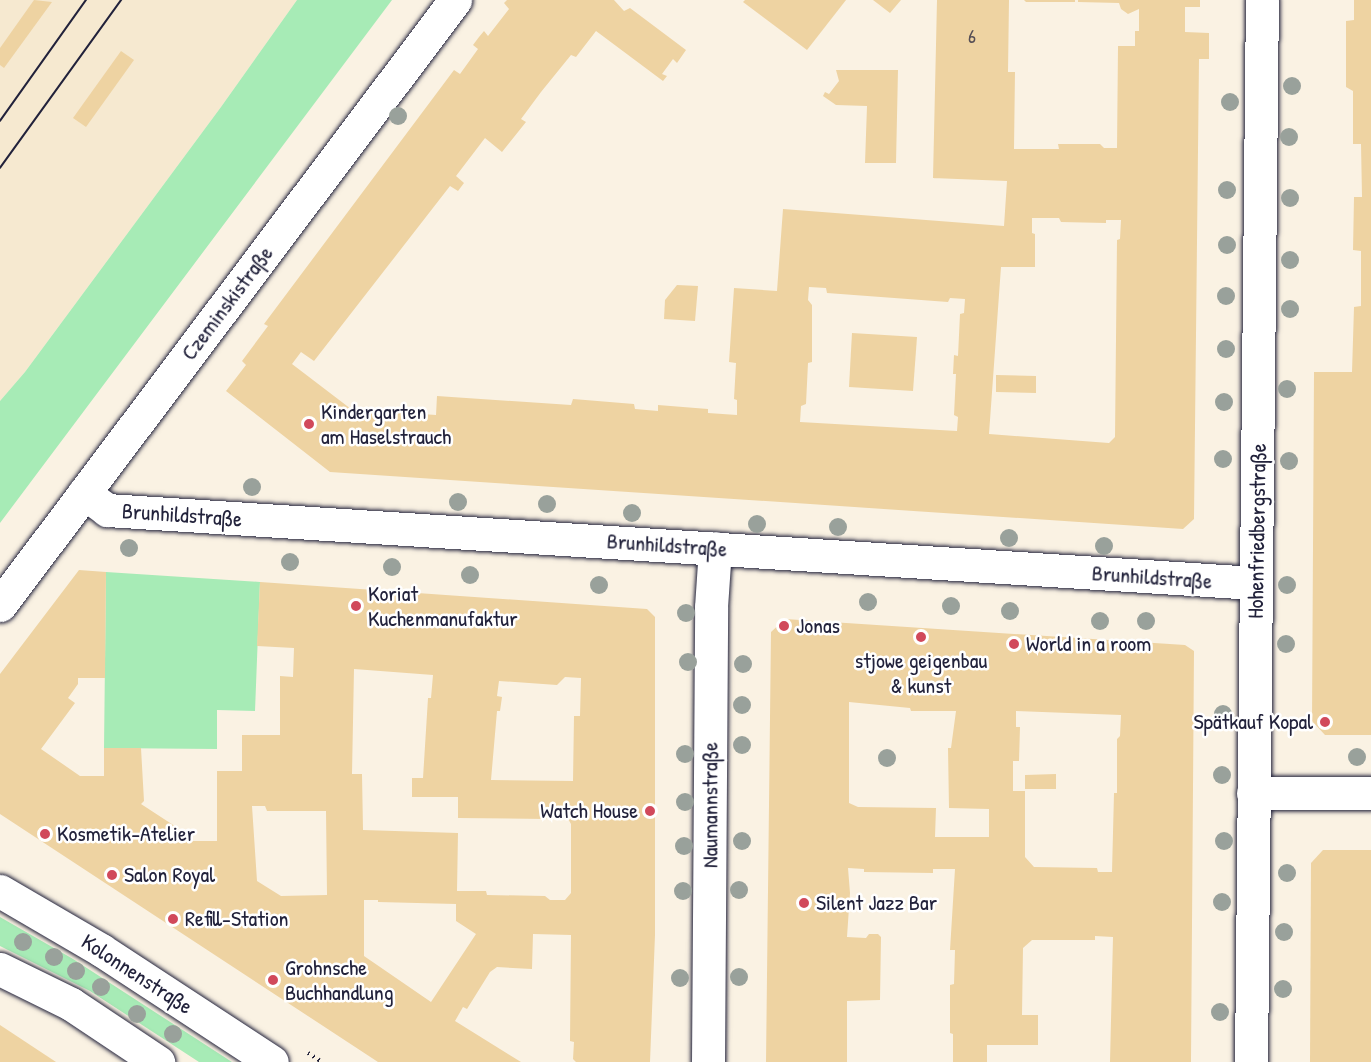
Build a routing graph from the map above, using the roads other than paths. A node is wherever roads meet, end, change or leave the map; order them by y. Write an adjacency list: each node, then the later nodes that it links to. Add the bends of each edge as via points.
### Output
1 (455, 0): 3 (street, Czeminskistraße)
2 (1262, 0): 5 (street, Hohenfriedbergstraße)
3 (84, 493): 4 (street, Brunhildstraße, via 107,510); 6 (street, Czeminskistraße)
4 (715, 548): 5 (street, Brunhildstraße); 13 (street, Naumannstraße, via 711,607)
5 (1256, 583): 7 (street, Hohenfriedbergstraße)
6 (0, 605)
7 (1253, 793): 8 (street); 14 (street, Hohenfriedbergstraße)
8 (1371, 793)
9 (0, 891): 12 (street, Kolonnenstraße, via 93,945)
10 (0, 969): 11 (street, via 71,1004)
11 (158, 1062)
12 (272, 1062)
13 (708, 1062)
14 (1251, 1062)

